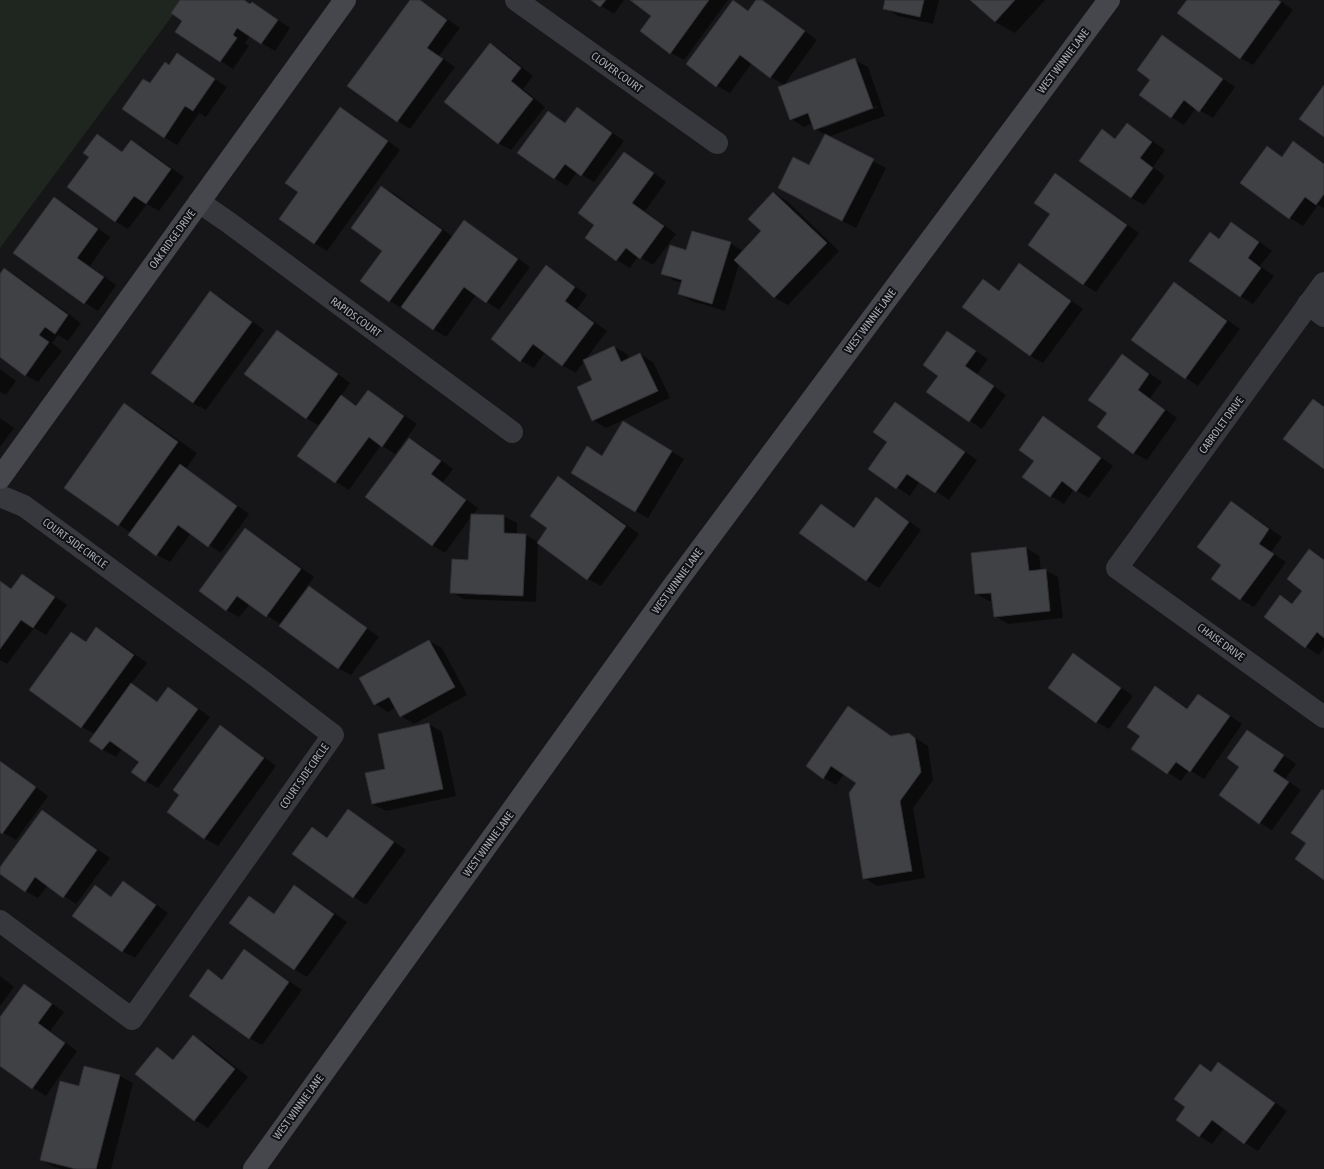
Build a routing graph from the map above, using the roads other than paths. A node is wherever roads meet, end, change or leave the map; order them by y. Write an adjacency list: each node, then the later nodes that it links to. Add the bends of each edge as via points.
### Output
1 (345, 0): 5 (street, OAK RIDGE DRIVE)
2 (516, 0): 4 (street, CLOVER COURT)
3 (1109, 0): 14 (street, WEST WINNIE LANE, via 674,585)
4 (717, 143)
5 (199, 202): 8 (street, RAPIDS COURT); 9 (street, OAK RIDGE DRIVE)
6 (1324, 283): 7 (street, CABROLET DRIVE)
7 (1316, 310): 11 (street, CABROLET DRIVE)
8 (512, 432)
9 (0, 478)
10 (0, 496): 13 (street, COURT SIDE CIRCLE, via 24,506 333,735 132,1019)
11 (1117, 568): 12 (street, CHAISE DRIVE)
12 (1324, 717)
13 (0, 921)
14 (254, 1169)

